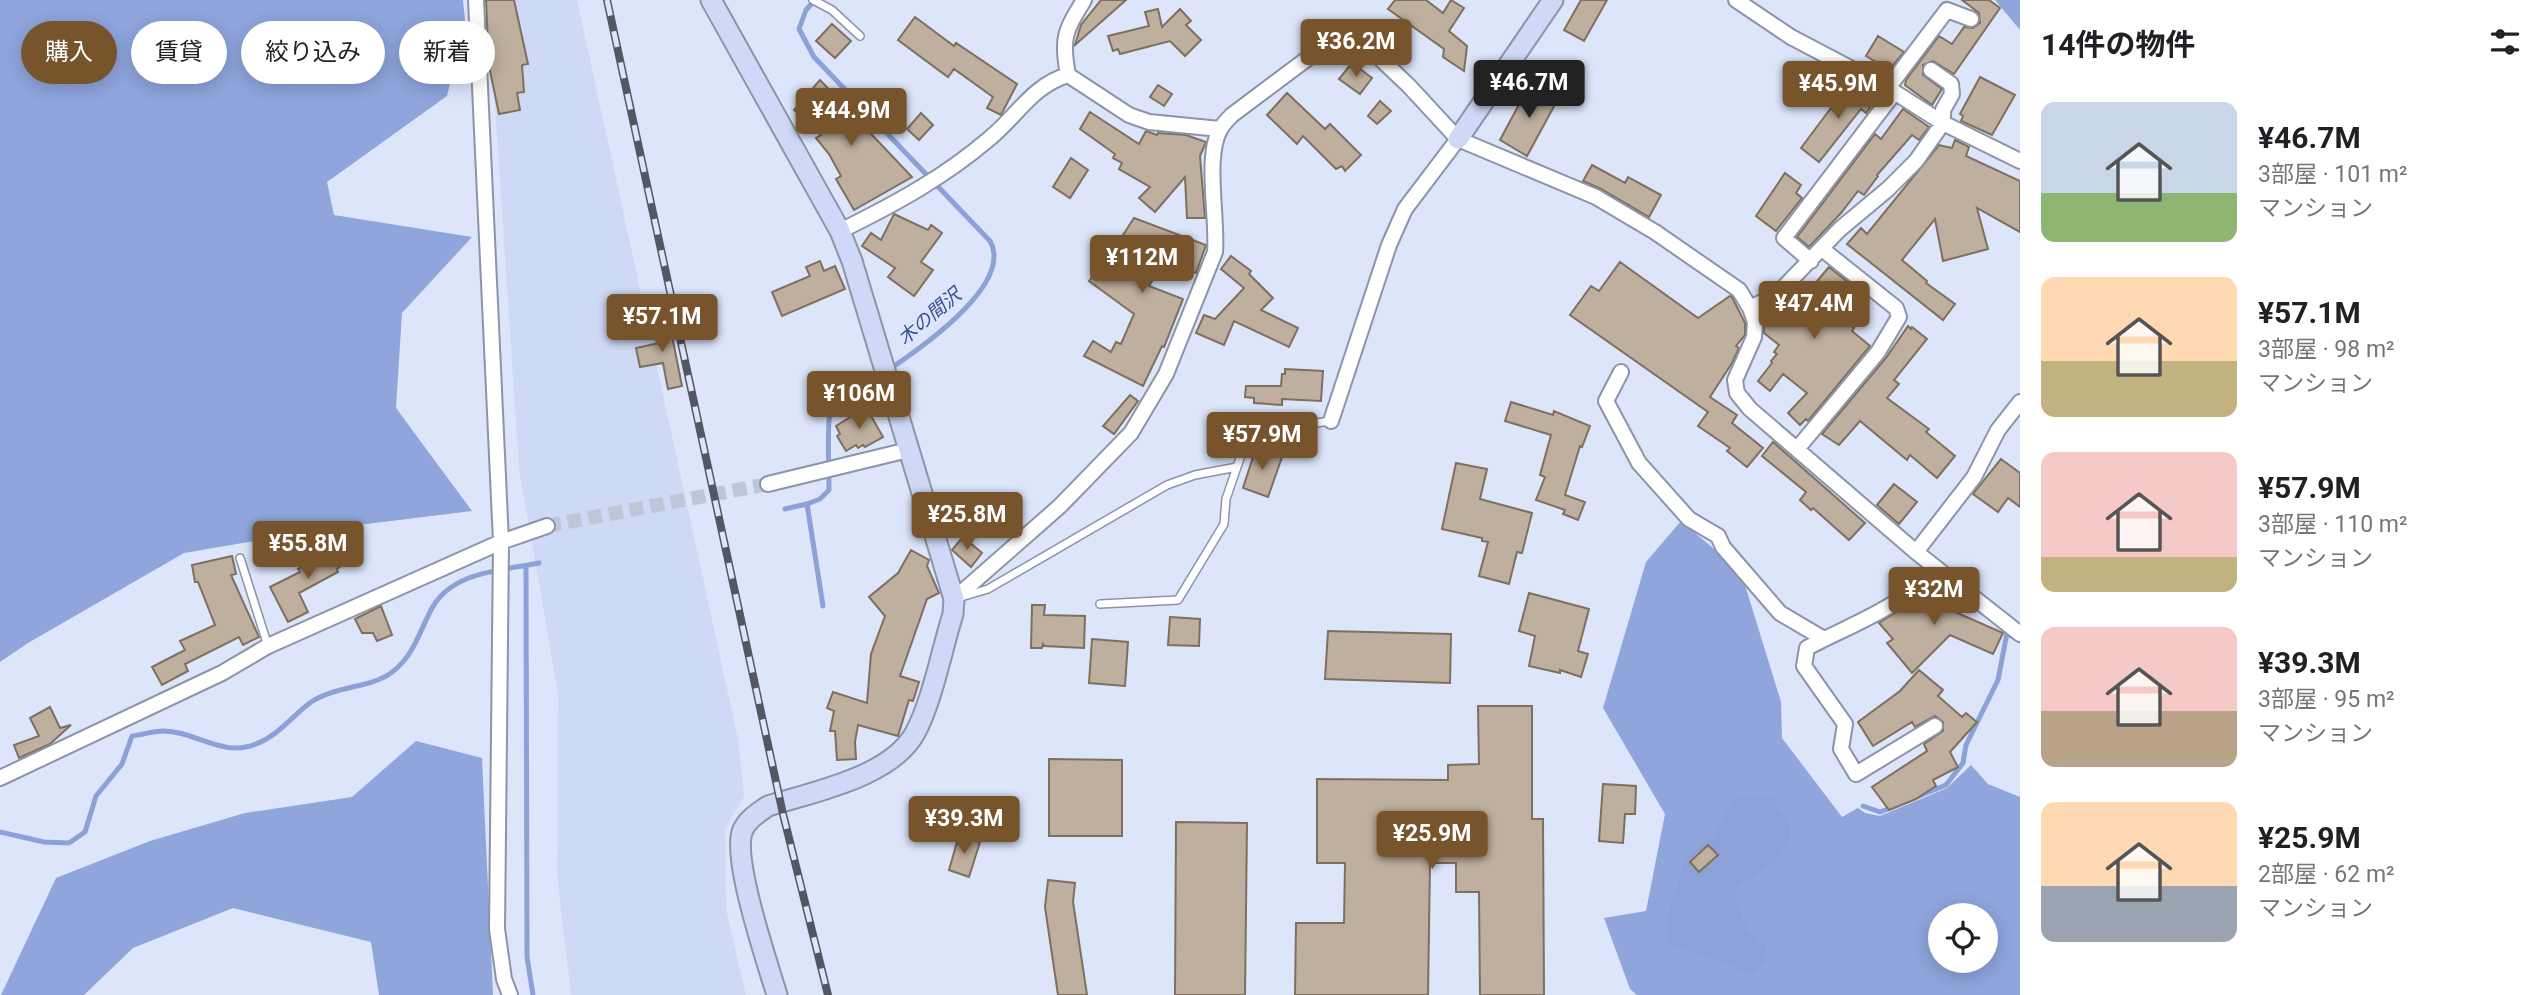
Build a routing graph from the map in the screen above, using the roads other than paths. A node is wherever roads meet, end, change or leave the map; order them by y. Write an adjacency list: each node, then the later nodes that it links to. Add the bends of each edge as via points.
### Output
1 (476, 0): 28 (street)
2 (711, 0): 16 (street)
3 (813, 0): 8 (lane, via 832,10)
4 (1084, 0): 10 (street, via 1065,31)
5 (1553, 0): 14 (street)
6 (1736, 0): 11 (street, via 1791,37)
7 (1971, 19): 11 (street, via 1947,10)
8 (860, 36)
9 (1931, 70): 12 (street, via 1951,84)
10 (1068, 75): 13 (street, via 1129,116); 16 (street, via 1037,89 991,138 941,174 904,199)
11 (1891, 90): 12 (street); 18 (street, via 1784,238)
12 (1943, 123): 15 (street); 17 (street, via 1916,160)
13 (1220, 129): 14 (street, via 1326,44 1344,39 1369,48); 32 (street, via 1212,156 1215,252 1166,374 1131,433 1060,506)
14 (1458, 139): 19 (street, via 1595,197 1728,282); 22 (street, via 1405,209 1394,233)
15 (2020, 161)
16 (840, 231): 23 (street)
17 (1822, 249): 18 (street); 24 (street, via 1896,308 1899,317 1873,359)
18 (1811, 261): 19 (street, via 1770,298)
19 (1750, 308): 24 (street, via 1755,337 1735,380 1737,393)
20 (1621, 372): 35 (street, via 1606,401 1639,463 1689,519 1718,536 1780,613)
21 (2020, 402): 29 (street, via 1998,430 1974,477)
22 (1331, 421): 25 (lane, via 1249,432)
23 (908, 450): 26 (street); 32 (street)
24 (1797, 450): 29 (street)
25 (1237, 467): 32 (lane, via 1167,485 988,589); 33 (lane, via 1226,499 1224,524 1178,600)
26 (768, 484)
27 (547, 526): 28 (street)
28 (501, 542): 36 (street); 39 (street, via 496,929)
29 (1916, 552): 31 (street)
30 (240, 558): 36 (lane)
31 (1935, 567): 34 (street); 35 (street, via 1892,604)
32 (954, 600): 40 (street, via 925,708 907,745 859,776 768,806 743,829 740,843 747,887)
33 (1100, 604)
34 (2020, 634)
35 (1824, 639): 37 (street, via 1807,648 1804,666 1845,724 1841,749 1856,774)
36 (268, 646): 38 (street, via 222,673)
37 (1935, 726)
38 (0, 778)
39 (510, 995)
40 (777, 995)

